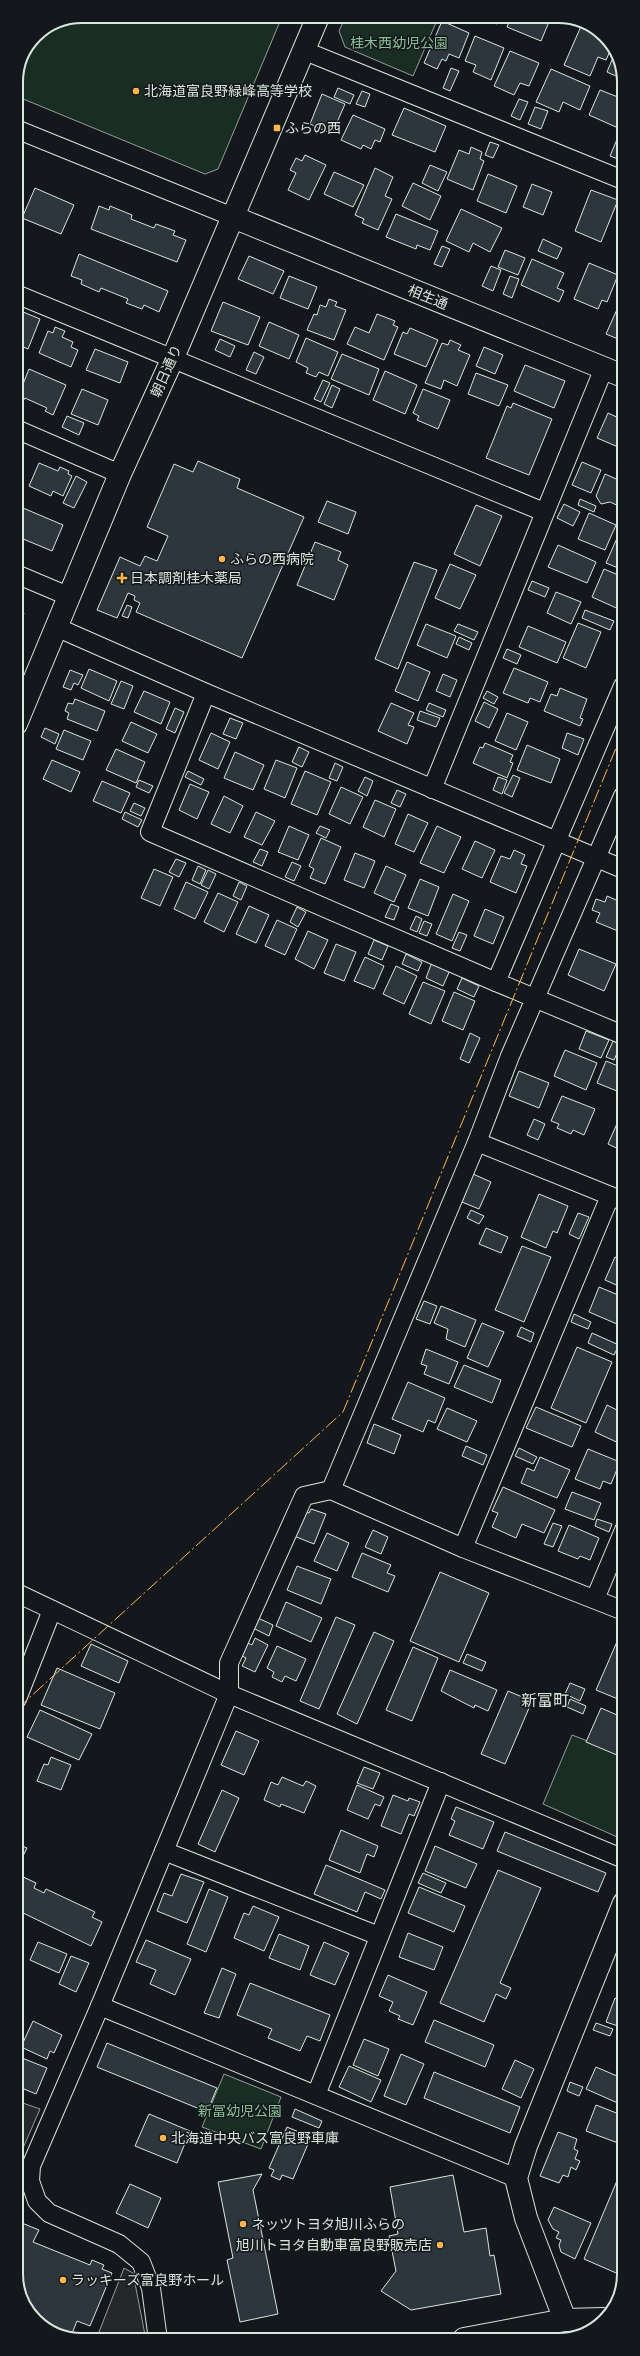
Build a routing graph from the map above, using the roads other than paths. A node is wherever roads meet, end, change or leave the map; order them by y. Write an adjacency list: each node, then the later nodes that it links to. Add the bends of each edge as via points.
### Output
1 (315, 23): 2 (main road, 朝日通り)
2 (304, 51): 4 (street); 5 (main road, 朝日通り)
3 (23, 132): 5 (street)
4 (617, 178)
5 (233, 217): 7 (main road, 朝日通り); 8 (main road, 相生通)
6 (23, 297): 7 (street)
7 (172, 360): 10 (main road, 朝日通り); 11 (street)
8 (613, 372): 11 (street)
9 (23, 432): 10 (street)
10 (120, 474): 13 (main road, 朝日通り)
11 (544, 512): 18 (street)
12 (23, 577): 13 (street)
13 (68, 596): 14 (main road, 朝日通り)
14 (56, 627): 15 (street); 17 (main road, 朝日通り)
15 (206, 693): 18 (street); 23 (street, via 150,832)
16 (617, 700): 20 (street)
17 (23, 707)
18 (432, 789): 20 (street)
19 (617, 809): 21 (street)
20 (556, 841): 21 (street); 23 (street)
21 (595, 858): 22 (street); 24 (street)
22 (617, 867)
23 (496, 982): 24 (street)
24 (535, 999): 25 (street); 26 (street)
25 (617, 1033)
26 (478, 1142): 27 (street); 28 (street)
27 (617, 1198): 30 (street)
28 (331, 1490): 30 (street); 36 (street, via 304,1496 230,1663)
29 (617, 1547): 32 (street)
30 (463, 1548): 32 (street)
31 (23, 1596): 34 (street)
32 (595, 1599): 33 (street)
33 (617, 1608)
34 (52, 1610): 35 (street); 36 (street)
35 (23, 1684)
36 (229, 1694): 37 (street); 38 (street)
37 (441, 1782): 39 (street); 41 (street)
38 (164, 1850): 41 (street); 42 (street)
39 (617, 1856)
40 (617, 1920): 44 (main road, via 526,2146)
41 (379, 1936): 43 (street)
42 (100, 2006): 43 (street); 47 (street, via 31,2166 30,2181 37,2201 49,2213 119,2244 141,2262 151,2288)
43 (316, 2095): 44 (street)
44 (516, 2178): 46 (main road, via 526,2218)
45 (595, 2319): 46 (main road)
46 (564, 2320): 48 (main road)
47 (157, 2333)
48 (496, 2333)

